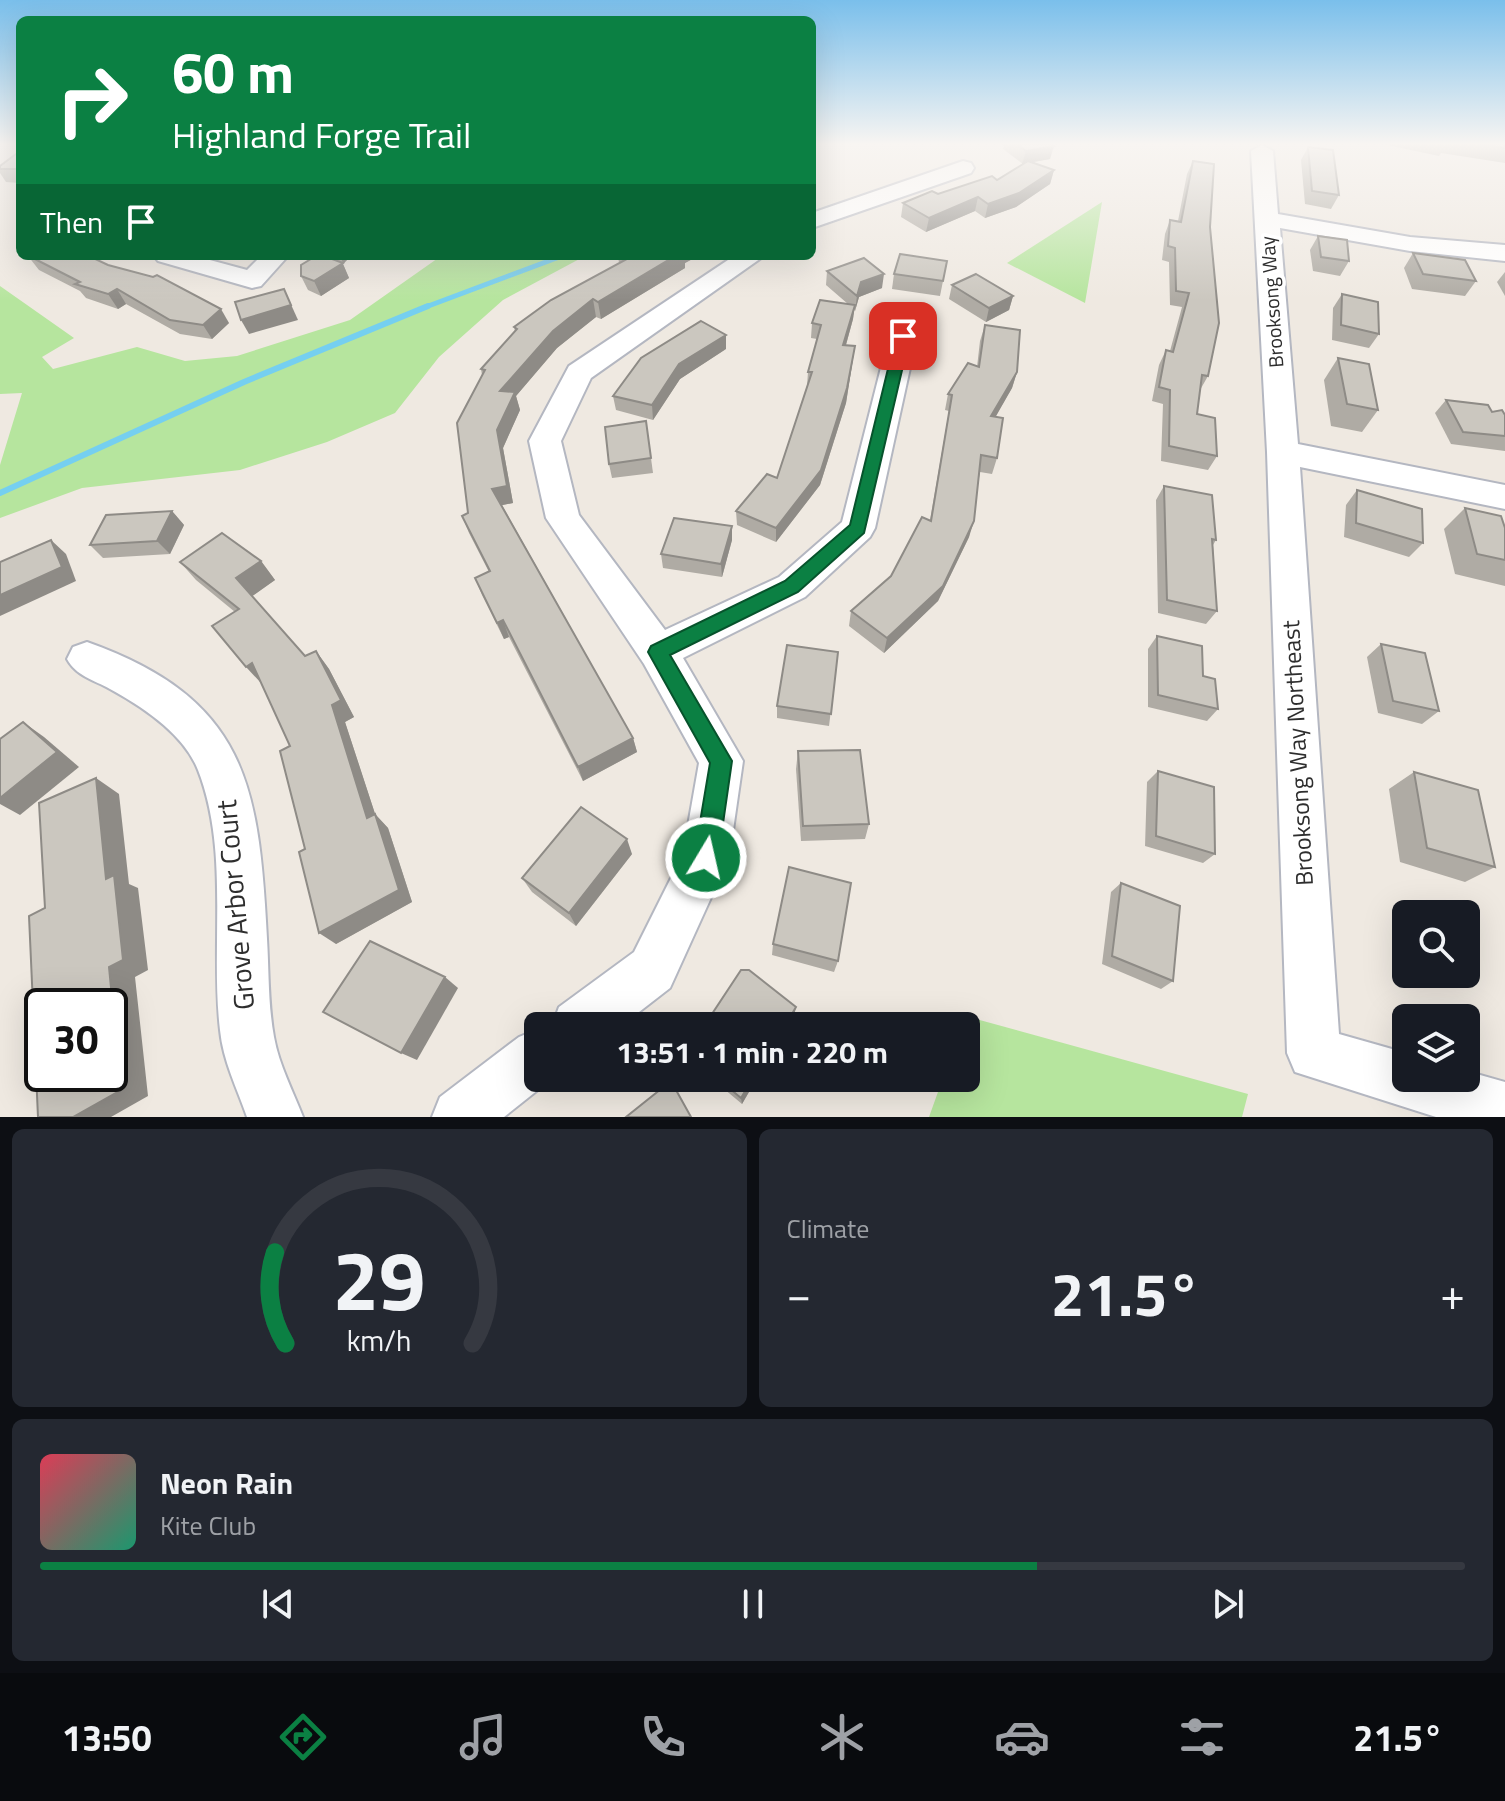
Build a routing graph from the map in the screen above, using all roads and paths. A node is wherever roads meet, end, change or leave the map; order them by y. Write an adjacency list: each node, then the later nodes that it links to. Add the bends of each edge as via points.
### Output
1 (883, 196): 4 (street)
2 (1265, 196): 3 (street, Brooksong Way)
3 (1267, 219): 5 (street, via 1410,244); 10 (street, Brooksong Way)
4 (816, 220)
5 (1505, 253)
6 (181, 260): 7 (street, via 252,280)
7 (271, 260)
8 (745, 260): 12 (street, via 579,373 545,441 563,518)
9 (903, 336): 12 (street, via 858,528 792,587)
10 (1283, 452): 11 (street); 16 (street, Brooksong Way Northeast, via 1314,1053)
11 (1505, 497)
12 (658, 652): 14 (street, via 721,761 706,858 652,970)
13 (87, 659): 17 (street, Grove Arbor Court, via 133,679 172,707 209,748 222,775 240,901 247,1037)
14 (596, 1012)
15 (524, 1067): 18 (street)
16 (1505, 1110)
17 (275, 1117)
18 (460, 1117)

